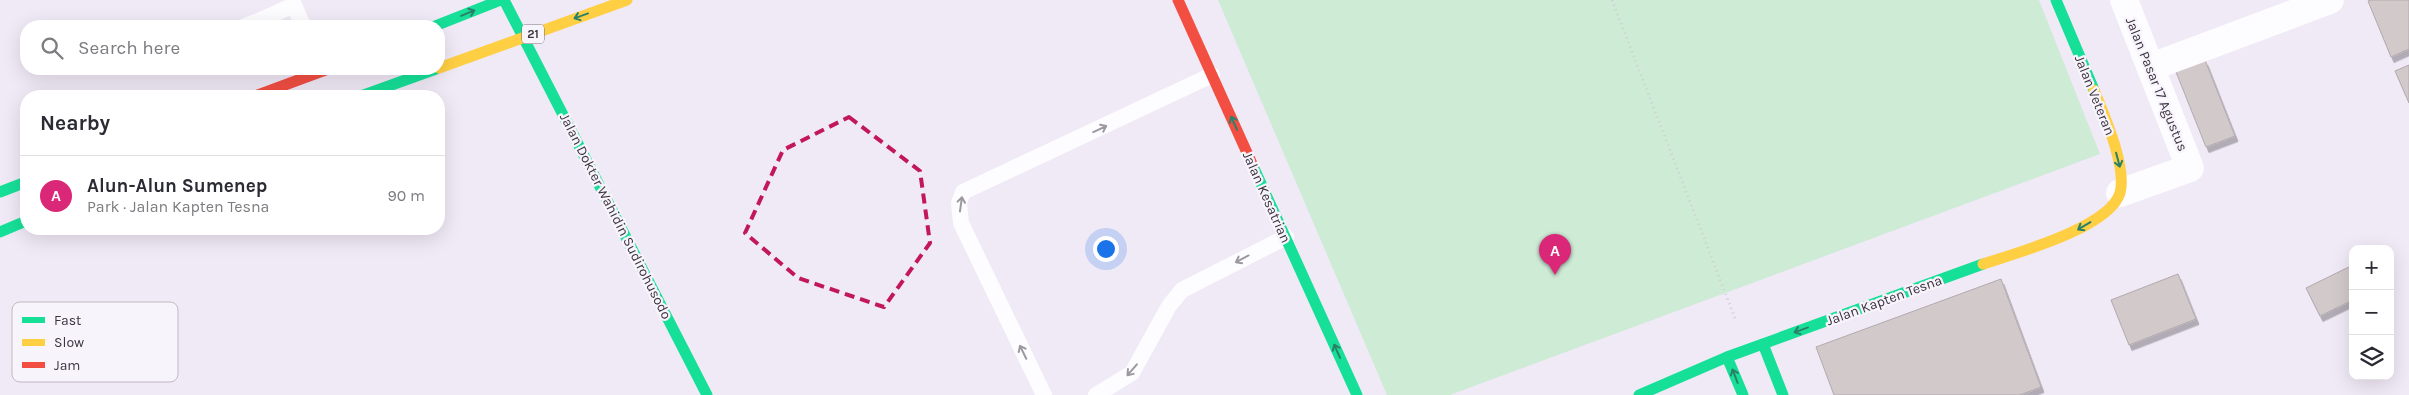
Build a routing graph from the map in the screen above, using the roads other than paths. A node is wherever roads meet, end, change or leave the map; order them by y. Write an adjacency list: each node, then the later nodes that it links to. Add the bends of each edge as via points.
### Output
1 (502, 0): 9 (main road, one-way to 1); 10 (main road, Jalan Dokter Wahidin Sudirohusodo)
2 (627, 0): 10 (main road, 21, one-way to 10)
3 (1178, 0): 15 (main road, Jalan Kesatrian)
4 (2056, 0): 20 (main road, Jalan Veteran, one-way to 20, via 2113,140 2122,174)
5 (2124, 0): 12 (street, Jalan Pasar 17 Agustus)
6 (2330, 0): 12 (street)
7 (268, 20): 8 (lane, via 294,5)
8 (300, 20)
9 (445, 22)
10 (524, 37): 11 (main road, 21); 26 (main road, Jalan Dokter Wahidin Sudirohusodo)
11 (445, 65)
12 (2151, 68): 20 (street, Jalan Pasar 17 Agustus, via 2190,168)
13 (289, 75): 16 (main road)
14 (419, 75): 17 (main road, 21)
15 (1212, 75): 23 (main road, Jalan Kesatrian, one-way to 15); 27 (lane, one-way to 15, via 961,223 959,202 963,192)
16 (265, 90)
17 (378, 90)
18 (20, 184): 19 (main road)
19 (0, 192)
20 (2120, 193): 24 (main road, Jalan Kapten Tesna, one-way to 24, via 2103,214 2081,229)
21 (20, 224): 22 (main road)
22 (0, 232)
23 (1286, 237): 28 (lane, one-way to 28, via 1182,290 1169,306 1132,372); 29 (main road, Jalan Kesatrian, one-way to 23)
24 (1763, 344): 25 (main road, Jalan Kapten Tesna); 32 (main road)
25 (1728, 356): 30 (main road, Jalan Kapten Tesna); 31 (main road, one-way to 25)
26 (707, 395)
27 (1044, 395)
28 (1096, 395)
29 (1357, 395)
30 (1639, 395)
31 (1742, 395)
32 (1783, 395)

